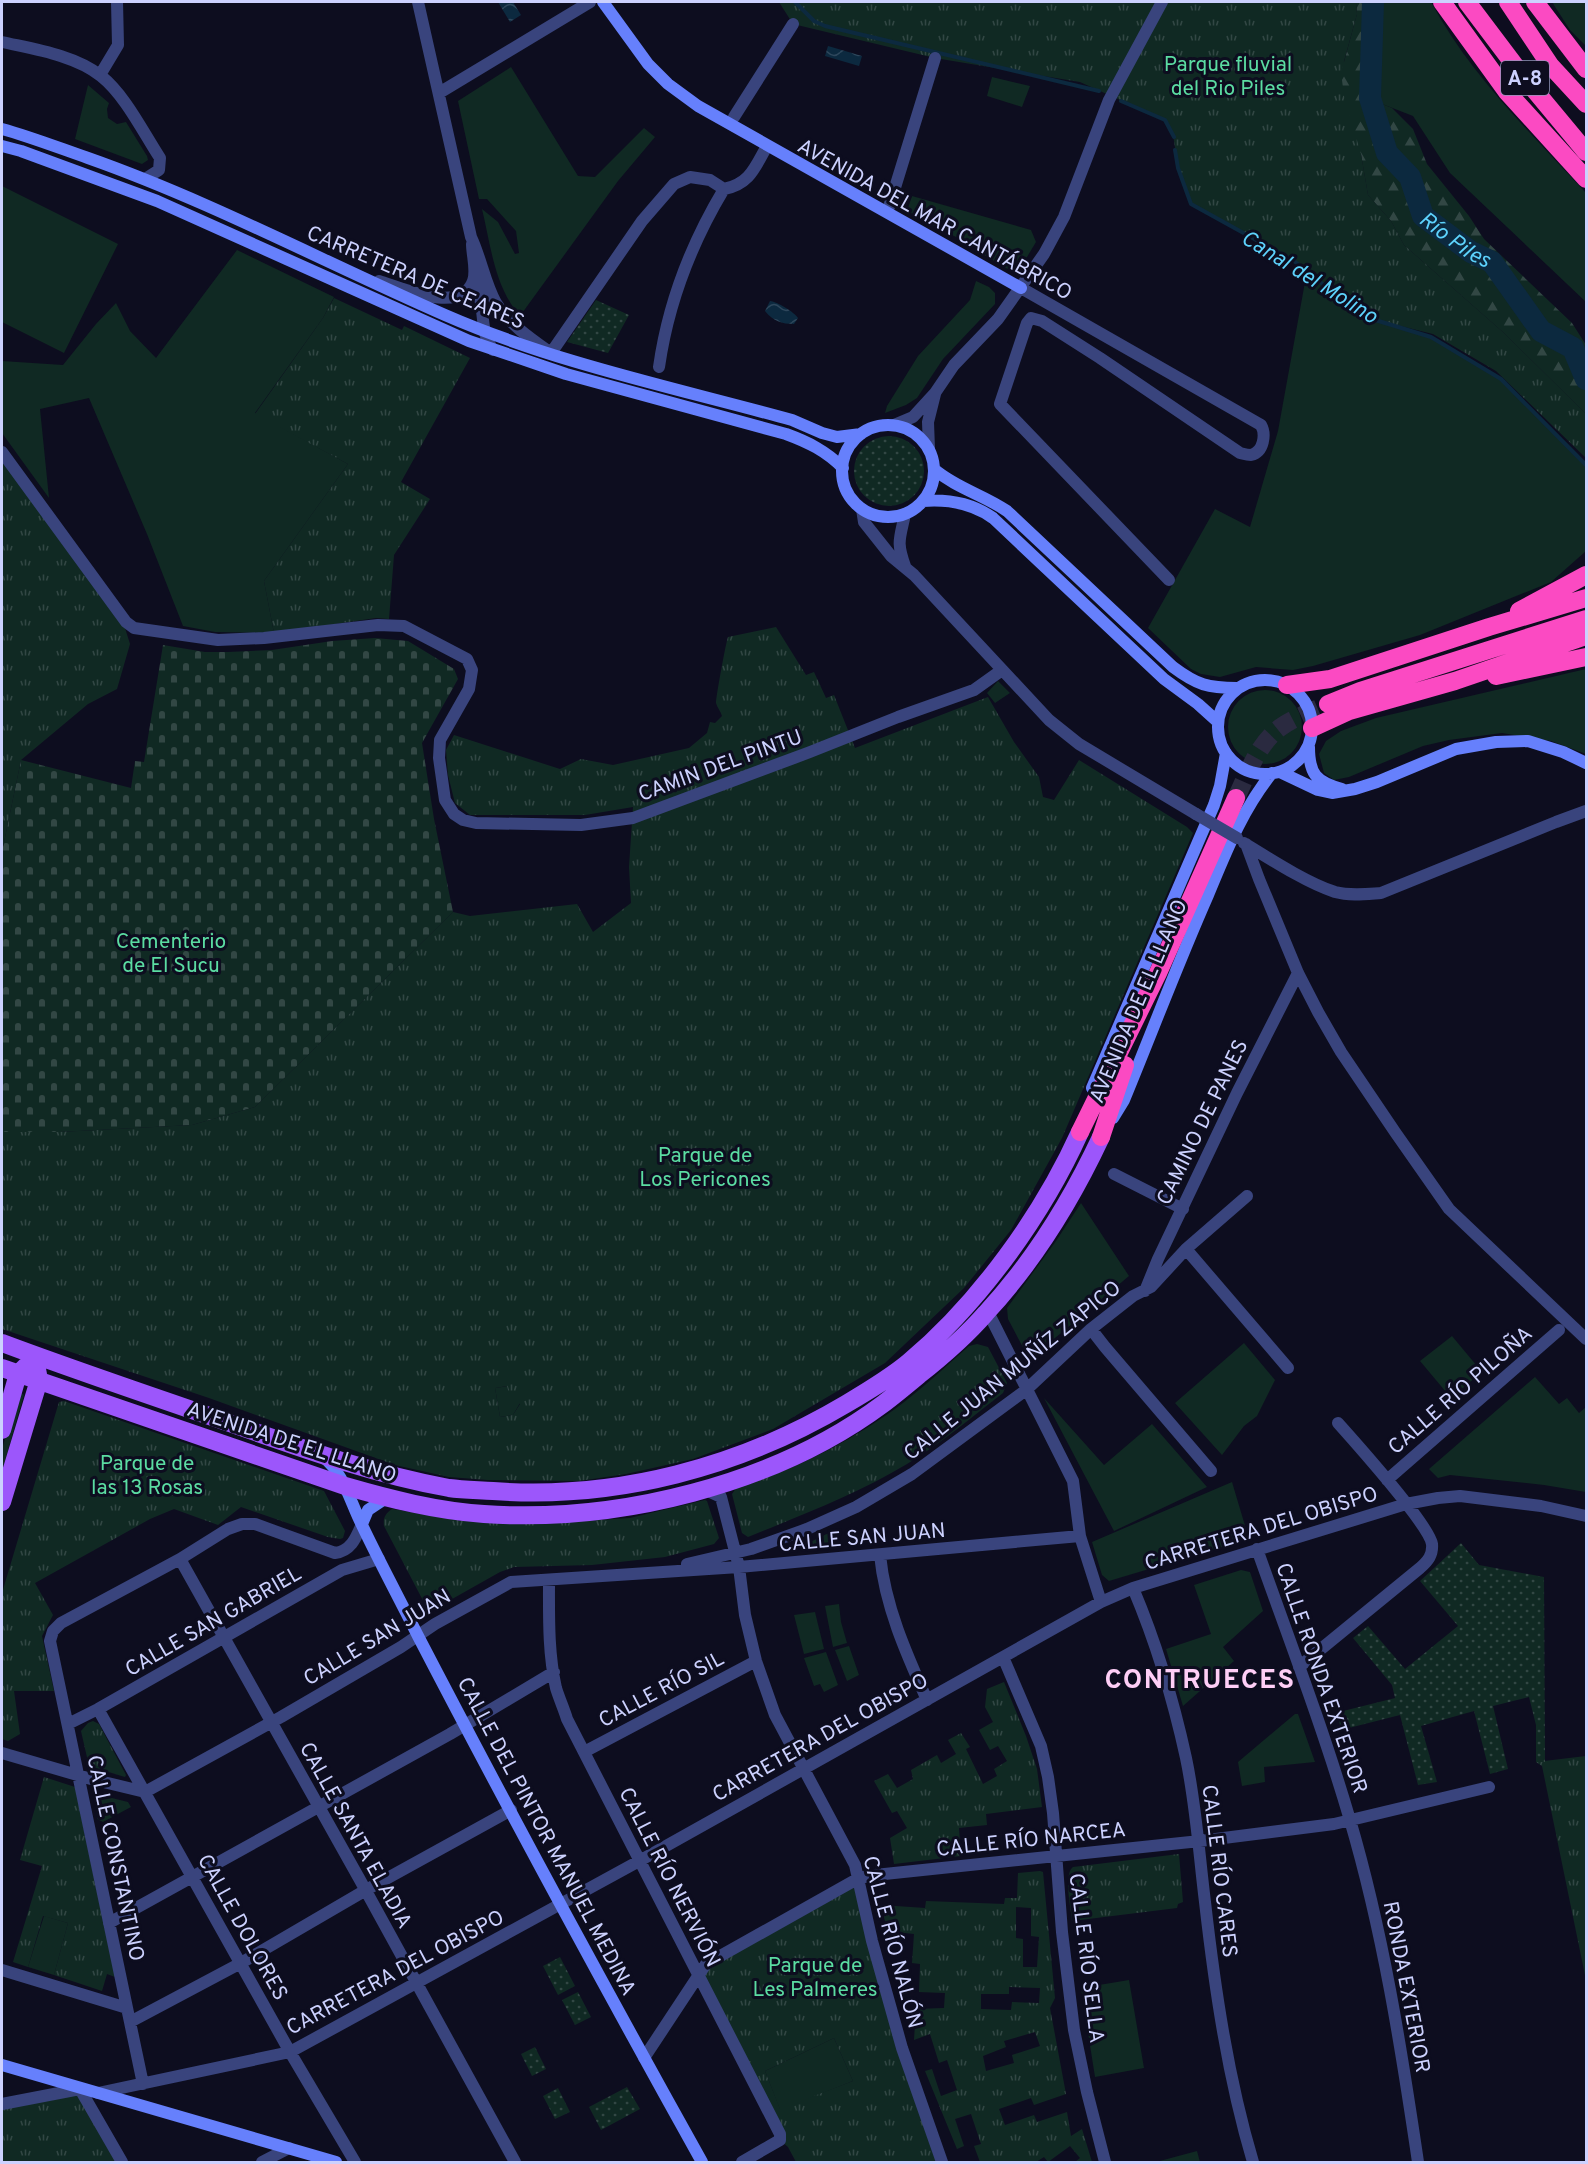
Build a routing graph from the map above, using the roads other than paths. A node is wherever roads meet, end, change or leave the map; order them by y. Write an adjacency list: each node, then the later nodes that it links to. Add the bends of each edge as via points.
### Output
1 (117, 2): 14 (street, via 118,45)
2 (418, 2): 15 (street)
3 (590, 2): 15 (street)
4 (603, 2): 20 (main road, AVENIDA DEL MAR CANTÁBRICO, via 631,43 668,84)
5 (1162, 2): 29 (street, via 1109,99 1064,217)
6 (1442, 2): 23 (highway, via 1507,92)
7 (1467, 2): 21 (highway, A-8)
8 (1508, 2): 16 (highway, A-8, via 1550,65)
9 (1535, 2): 13 (highway)
10 (793, 24): 17 (street)
11 (2, 42): 14 (street, via 61,56)
12 (935, 58): 25 (street)
13 (1587, 67)
14 (100, 75): 22 (street, via 115,89 160,158 159,170)
15 (439, 93): 26 (street)
16 (1587, 104)
17 (734, 117)
18 (2, 129): 22 (main road, CARRETERA DE CEARES)
19 (2, 146): 31 (main road, CARRETERA DE CEARES, via 157,201)
20 (767, 146): 24 (street, via 751,176); 29 (main road, AVENIDA DEL MAR CANTÁBRICO)
21 (1587, 152)
22 (145, 179): 28 (main road, CARRETERA DE CEARES)
23 (1587, 179)
24 (724, 189): 32 (street, via 710,180 690,177 674,184 642,221); 33 (street, via 676,292)
25 (889, 207)
26 (471, 237): 27 (street); 32 (street, via 496,302 508,318)
27 (474, 272): 28 (street, via 473,283 466,292 440,299); 30 (street)
28 (361, 276): 30 (main road, CARRETERA DE CEARES)
29 (1021, 288): 34 (street); 46 (street, AVENIDA DEL MAR CANTÁBRICO, via 1255,420 1264,431 1263,443 1257,451 1251,455 1240,453 1036,318 1027,323 1000,404)
30 (483, 329): 31 (street); 32 (main road, CARRETERA DE CEARES)
31 (493, 350): 39 (main road, CARRETERA DE CEARES, via 786,434 822,450)
32 (551, 353): 36 (main road, CARRETERA DE CEARES, via 792,420 837,437)
33 (659, 367)
34 (935, 393): 35 (street, via 913,417); 37 (street, via 928,422)
35 (894, 425): 36 (main road, via 882,425); 37 (main road, via 914,432)
36 (861, 434): 39 (main road, via 845,455)
37 (929, 449): 40 (main road)
38 (2, 452): 52 (street, CAMIN DEL PINTU, via 126,622 135,628 218,640 404,626 467,659 472,670 469,689 440,740 439,758 445,800 454,814 476,823 581,825 633,818 974,690)
39 (843, 468): 42 (main road, via 847,491)
40 (934, 469): 41 (main road); 55 (main road, via 1007,511 1173,668 1192,681)
41 (923, 501): 43 (main road); 57 (main road, via 959,502 993,518 1164,679)
42 (862, 509): 43 (main road, via 890,517); 44 (street, via 864,522 891,556)
43 (904, 514): 44 (street, via 898,537)
44 (905, 566): 52 (street)
45 (1587, 575): 49 (highway)
46 (1169, 580)
47 (1587, 598): 49 (highway)
48 (1587, 619): 56 (highway)
49 (1489, 627): 54 (highway, via 1330,679)
50 (1587, 636): 53 (highway)
51 (1587, 657): 53 (highway)
52 (1002, 670): 65 (street, bridge, via 1049,720 1079,744)
53 (1455, 681): 58 (highway, via 1349,711)
54 (1287, 685): 55 (main road, via 1264,679); 58 (main road, via 1301,696 1310,711)
55 (1238, 688): 57 (main road, via 1221,708)
56 (1328, 704)
57 (1218, 722): 59 (main road, via 1219,738)
58 (1311, 736): 61 (main road, via 1302,756); 62 (main road, via 1312,772 1318,779 1341,789)
59 (1226, 753): 61 (main road, via 1246,770); 68 (main road, AVENIDA DE EL LLANO, via 1214,805 1089,1097)
60 (1587, 763): 62 (main road, via 1528,741 1496,742 1456,749)
61 (1276, 773): 62 (main road, via 1332,793); 69 (main road, AVENIDA DE EL LLANO, via 1255,795 1240,820 1124,1100)
62 (1355, 789)
63 (1236, 798): 66 (highway)
64 (1587, 811): 65 (street, via 1382,893 1336,892)
65 (1242, 841): 67 (street)
66 (1158, 973): 68 (highway); 69 (highway)
67 (1298, 973): 72 (street, CAMINO DE PANES); 78 (street, via 1341,1052 1449,1209)
68 (1080, 1132): 88 (main road, AVENIDA DE EL LLANO, via 1046,1198 994,1272 968,1304 908,1363 810,1425)
69 (1101, 1137): 75 (main road, AVENIDA DE EL LLANO, via 1065,1209)
70 (1114, 1174): 72 (street)
71 (1247, 1196): 73 (street, CALLE JUAN MUÑÍZ ZAPICO)
72 (1183, 1209): 74 (street, CAMINO DE PANES)
73 (1185, 1249): 74 (street, CALLE JUAN MUÑÍZ ZAPICO); 81 (street)
74 (1145, 1291): 76 (street, CALLE JUAN MUÑÍZ ZAPICO)
75 (988, 1312): 84 (street); 92 (main road, AVENIDA DE EL LLANO, via 950,1350 882,1405 829,1438)
76 (1091, 1329): 84 (street, CALLE JUAN MUÑÍZ ZAPICO); 89 (street)
77 (1559, 1330): 90 (street, CALLE RÍO PILOÑA)
78 (1587, 1339)
79 (2, 1343): 80 (main road, AVENIDA DE EL LLANO)
80 (36, 1358): 82 (main road); 83 (main road); 87 (main road, AVENIDA DE EL LLANO)
81 (1288, 1368)
82 (10, 1371): 83 (main road, AVENIDA DE EL LLANO); 86 (main road)
83 (39, 1380): 91 (main road, AVENIDA DE EL LLANO); 94 (main road)
84 (1026, 1390): 98 (street, via 1073,1481); 99 (street, CALLE JUAN MUÑÍZ ZAPICO, via 912,1474 856,1507)
85 (1338, 1423): 90 (street)
86 (2, 1430)
87 (317, 1452): 88 (main road, AVENIDA DE EL LLANO, via 384,1474 452,1488 524,1493 580,1491 644,1482); 91 (main road, CALLE DEL PINTOR MANUEL MEDINA, via 329,1461)
88 (714, 1464): 92 (street, CALLE RÍO NALÓN)
89 (1212, 1471)
90 (1387, 1480): 95 (street)
91 (345, 1486): 93 (main road, AVENIDA DE EL LLANO); 97 (main road, CALLE DEL PINTOR MANUEL MEDINA)
92 (714, 1490): 93 (main road, AVENIDA DE EL LLANO, via 644,1504 541,1516 482,1514); 102 (street, CALLE RÍO NALÓN)
93 (386, 1498): 97 (main road, via 368,1510)
94 (2, 1502)
95 (1406, 1504): 96 (street, CARRETERA DEL OBISPO, via 1460,1496); 100 (street, CARRETERA DEL OBISPO); 117 (street, via 1431,1539 1431,1556)
96 (1587, 1516)
97 (362, 1524): 101 (street, via 354,1542 343,1552); 104 (main road, CALLE DEL PINTOR MANUEL MEDINA)
98 (1080, 1536): 103 (street, CALLE SAN JUAN); 112 (street)
99 (778, 1540): 102 (street, CALLE JUAN MUÑÍZ ZAPICO); 106 (street, via 771,1548)
100 (1257, 1549): 111 (street, CARRETERA DEL OBISPO); 117 (street, CALLE RONDA EXTERIOR)
101 (335, 1553): 105 (street, via 255,1524 242,1524); 108 (street, via 343,1560)
102 (735, 1554): 107 (street, CALLE RÍO NALÓN); 109 (street, CALLE SAN JUAN)
103 (880, 1554): 106 (street, CALLE SAN JUAN); 119 (street, via 900,1639)
104 (379, 1558): 108 (street, CALLE SAN GABRIEL); 113 (main road, CALLE DEL PINTOR MANUEL MEDINA)
105 (180, 1559): 114 (street, CALLE SANTA ELADIA); 122 (street, CALLE CONSTANTINO, via 61,1623 53,1631 50,1641)
106 (778, 1564): 107 (street, CALLE SAN JUAN)
107 (739, 1568): 109 (street, CALLE SAN JUAN); 116 (street, CALLE RÍO NALÓN)
108 (342, 1570): 114 (street, CALLE SAN GABRIEL)
109 (647, 1572): 110 (street, CALLE SAN JUAN)
110 (549, 1580): 113 (street, CALLE SAN JUAN, via 511,1582); 118 (street, CALLE RÍO NERVIÓN)
111 (1133, 1588): 112 (street, CARRETERA DEL OBISPO); 133 (street, CALLE RÍO CARES, via 1186,1758)
112 (1101, 1602): 115 (street, CARRETERA DEL OBISPO)
113 (418, 1635): 121 (street, CALLE SAN JUAN); 123 (main road, CALLE DEL PINTOR MANUEL MEDINA)
114 (223, 1637): 120 (street, CALLE SAN GABRIEL); 121 (street, CALLE SANTA ELADIA)
115 (1003, 1657): 119 (street, CARRETERA DEL OBISPO); 134 (street, CALLE RÍO SELLA, via 1041,1746 1053,1813)
116 (756, 1661): 124 (street, CALLE RÍO SIL); 126 (street, CALLE RÍO NALÓN, via 775,1715)
117 (1299, 1667): 132 (street, CALLE RONDA EXTERIOR)
118 (554, 1672): 123 (street); 124 (street, CALLE RÍO NERVIÓN, via 556,1689)
119 (927, 1700): 126 (street, CARRETERA DEL OBISPO)
120 (98, 1709): 122 (street, CALLE SAN GABRIEL); 129 (street, CALLE DOLORES)
121 (271, 1722): 129 (street, CALLE SAN JUAN); 130 (street, CALLE SANTA ELADIA)
122 (68, 1724): 127 (street, CALLE CONSTANTINO)
123 (465, 1725): 130 (street); 131 (main road, CALLE DEL PINTOR MANUEL MEDINA)
124 (584, 1752): 135 (street, CALLE RÍO NERVIÓN)
125 (2, 1753): 127 (street)
126 (803, 1769): 135 (street, CARRETERA DEL OBISPO); 137 (street, CALLE RÍO NALÓN)
127 (79, 1776): 129 (street); 140 (street, CALLE CONSTANTINO)
128 (1489, 1787): 132 (street, CALLE RÍO NARCEA)
129 (145, 1792): 136 (street, CALLE DOLORES)
130 (318, 1806): 136 (street); 138 (street, CALLE SANTA ELADIA)
131 (511, 1810): 138 (street); 139 (main road, CALLE DEL PINTOR MANUEL MEDINA)
132 (1350, 1821): 133 (street, CALLE RÍO NARCEA); 165 (street, RONDA EXTERIOR, via 1383,1952)
133 (1200, 1841): 134 (street, CALLE RÍO NARCEA); 164 (street, CALLE RÍO CARES, via 1213,1972 1230,2071)
134 (1055, 1856): 137 (street, CALLE RÍO NARCEA); 163 (street, CALLE RÍO SELLA, via 1074,2030)
135 (640, 1860): 139 (street, CARRETERA DEL OBISPO); 143 (street, CALLE RÍO NERVIÓN)
136 (192, 1877): 140 (street); 141 (street, CALLE DOLORES)
137 (860, 1878): 143 (street, CALLE RÍO NARCEA, via 706,1964); 162 (street, CALLE RÍO NALÓN, via 872,1941 902,2048)
138 (366, 1890): 141 (street); 144 (street, CALLE SANTA ELADIA)
139 (560, 1905): 144 (street, CARRETERA DEL OBISPO); 148 (main road, CALLE DEL PINTOR MANUEL MEDINA)
140 (109, 1923): 145 (street, CALLE CONSTANTINO)
141 (241, 1963): 146 (street); 147 (street, CALLE DOLORES)
142 (2, 1970): 145 (street)
143 (699, 1974): 148 (street, CALLE RÍO NARCEA); 161 (street, CALLE RÍO NERVIÓN, via 780,2134 780,2140)
144 (416, 1984): 147 (street, CARRETERA DEL OBISPO); 159 (street, CALLE SANTA ELADIA)
145 (127, 2008): 146 (street, CALLE CONSTANTINO)
146 (130, 2022): 150 (street, CALLE CONSTANTINO)
147 (290, 2052): 150 (street, CARRETERA DEL OBISPO); 158 (street, CALLE DOLORES)
148 (644, 2058): 160 (main road, CALLE DEL PINTOR MANUEL MEDINA)
149 (2, 2065): 151 (main road)
150 (143, 2084): 152 (street, CARRETERA DEL OBISPO)
151 (80, 2089): 152 (main road); 153 (street); 155 (street)
152 (97, 2094): 154 (main road)
153 (2, 2104)
154 (289, 2148): 156 (street); 157 (main road)
155 (122, 2163)
156 (262, 2163)
157 (336, 2163)
158 (355, 2163)
159 (515, 2163)
160 (702, 2163)
161 (742, 2163)
162 (942, 2163)
163 (1105, 2163)
164 (1253, 2163)
165 (1418, 2163)

